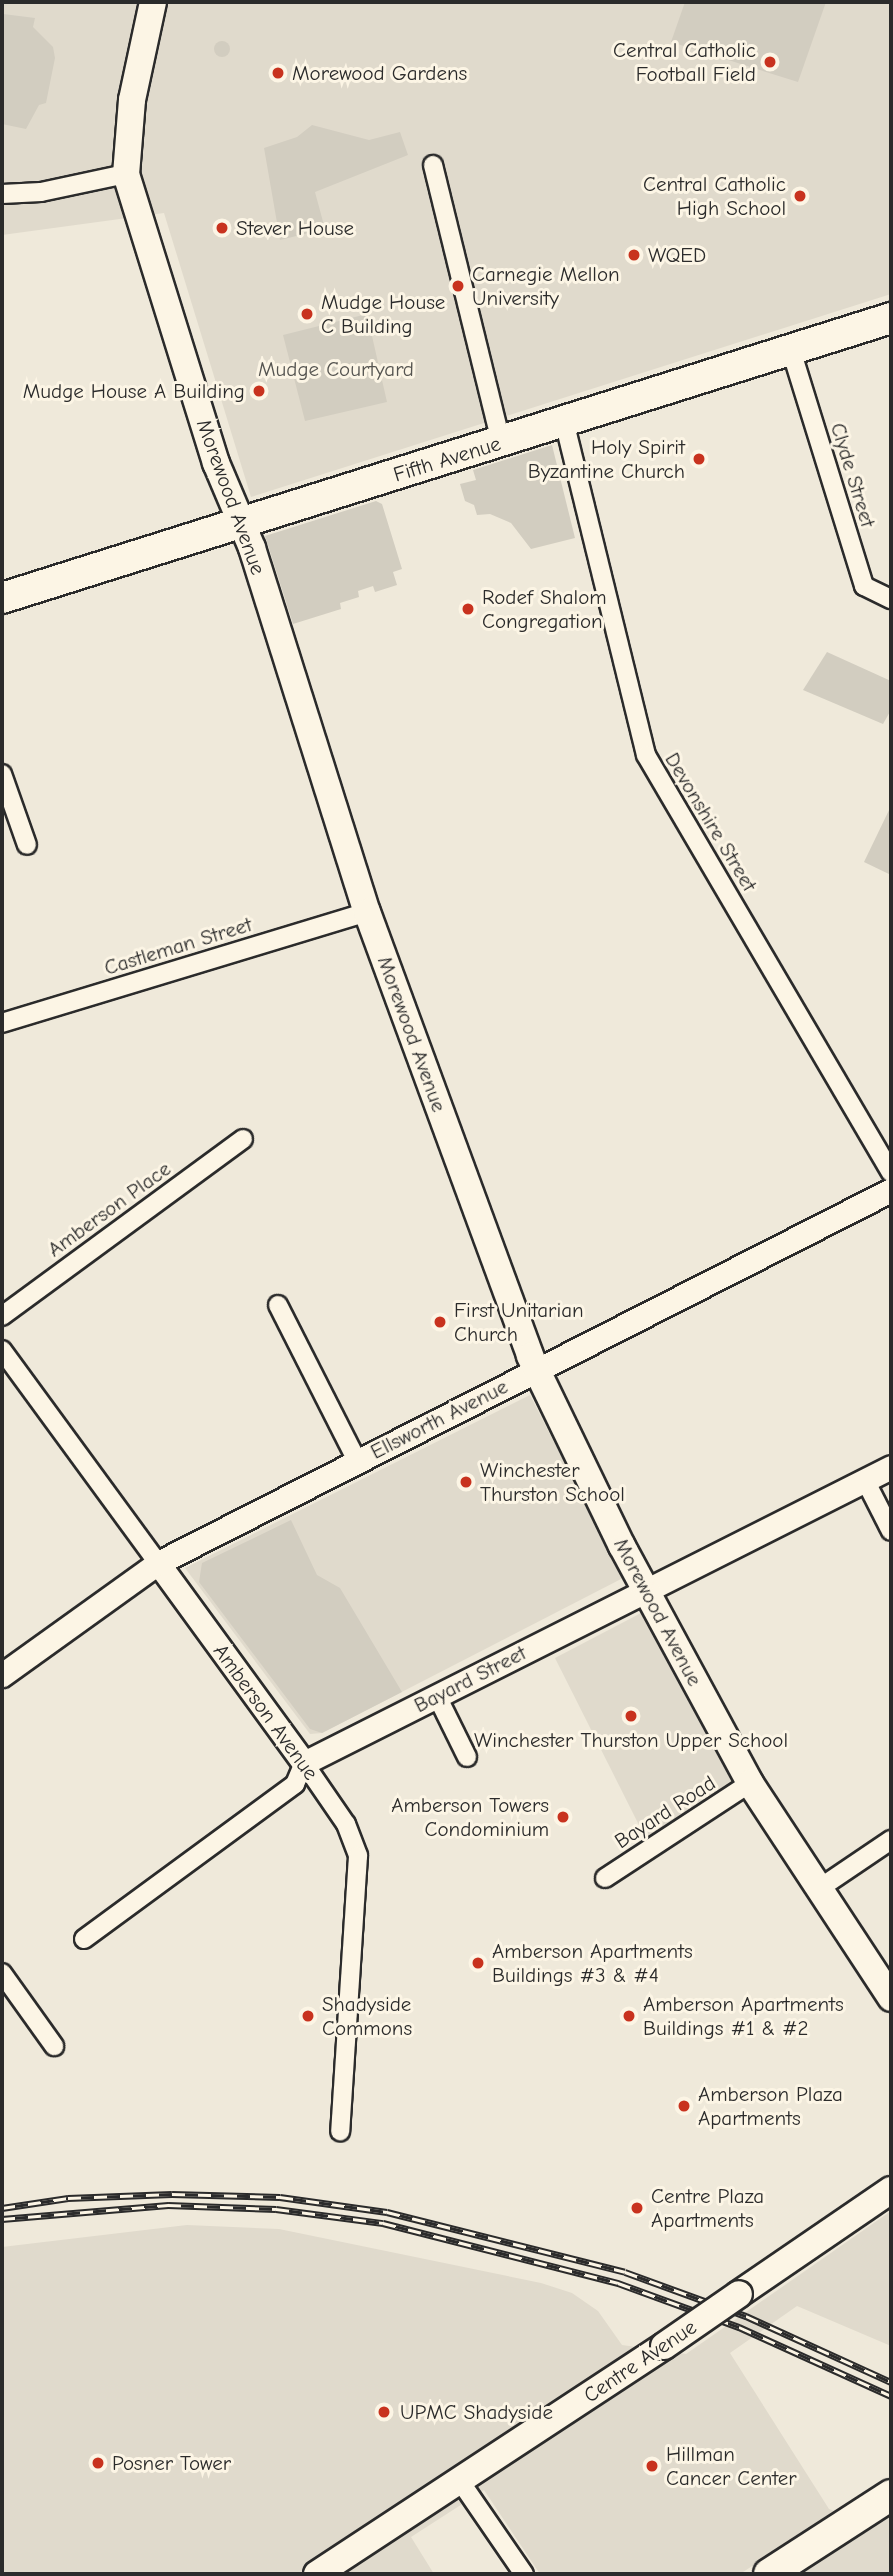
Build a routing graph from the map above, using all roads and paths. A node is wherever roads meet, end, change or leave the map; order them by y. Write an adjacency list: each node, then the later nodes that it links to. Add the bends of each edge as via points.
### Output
1 (153, 2): 3 (main road, Morewood Avenue, via 132,100)
2 (433, 165): 8 (street)
3 (126, 174): 4 (street, via 41,192); 9 (main road, Morewood Avenue)
4 (2, 194)
5 (891, 318): 6 (main road, Fifth Avenue)
6 (791, 349): 7 (main road, Fifth Avenue); 11 (street, Clyde Street, via 864,586)
7 (564, 422): 8 (main road, Fifth Avenue); 17 (street, Devonshire Street, via 646,755)
8 (501, 442): 9 (main road, Fifth Avenue)
9 (240, 524): 10 (main road, Fifth Avenue); 14 (main road, Morewood Avenue, via 252,548)
10 (2, 598)
11 (891, 599)
12 (2, 774): 13 (street)
13 (27, 845)
14 (367, 912): 15 (street, Castleman Street); 22 (main road, Morewood Avenue)
15 (2, 1023)
16 (243, 1139): 20 (street, Amberson Place)
17 (891, 1172)
18 (891, 1190): 22 (street, Ellsworth Avenue)
19 (278, 1305): 23 (street)
20 (2, 1316)
21 (2, 1350): 27 (street, Amberson Avenue)
22 (536, 1370): 23 (street, Ellsworth Avenue); 28 (main road, Morewood Avenue)
23 (357, 1461): 27 (street, Ellsworth Avenue)
24 (891, 1467): 25 (street, Bayard Street)
25 (865, 1480): 26 (street); 28 (street, Bayard Street)
26 (891, 1531)
27 (158, 1563): 29 (street, Ellsworth Avenue); 32 (street, Amberson Avenue)
28 (646, 1589): 30 (street, Bayard Street); 33 (main road, Morewood Avenue)
29 (2, 1675)
30 (437, 1696): 31 (street); 32 (street, Bayard Street)
31 (467, 1757)
32 (304, 1763): 37 (street, Bayard Street, via 295,1784); 41 (street, Amberson Avenue, via 346,1824 358,1856)
33 (750, 1783): 35 (street, Bayard Road); 36 (main road, Morewood Avenue)
34 (891, 1840): 36 (street)
35 (605, 1878)
36 (820, 1888): 39 (main road, Morewood Avenue)
37 (84, 1939)
38 (2, 1973): 40 (street)
39 (888, 1988)
40 (54, 2046)
41 (340, 2131)
42 (891, 2190): 43 (main road, Centre Avenue, bridge)
43 (460, 2481): 45 (main road, Centre Avenue); 46 (street)
44 (891, 2495): 47 (main road)
45 (317, 2574)
46 (524, 2574)
47 (769, 2574)

